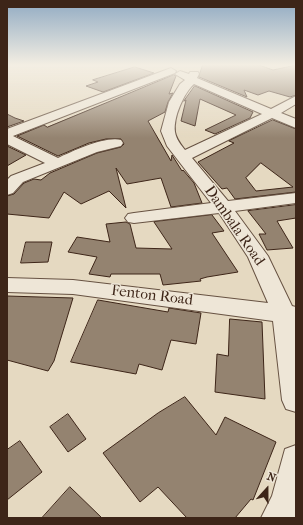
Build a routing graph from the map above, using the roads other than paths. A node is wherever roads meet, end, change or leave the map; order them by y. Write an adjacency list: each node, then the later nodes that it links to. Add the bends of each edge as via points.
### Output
1 (135, 90): 8 (street)
2 (180, 90): 11 (street, Dambala Road, via 168,131 172,143)
3 (224, 90): 5 (street)
4 (296, 99): 5 (street)
5 (274, 112): 6 (street); 7 (street); 11 (street)
6 (296, 118)
7 (296, 124)
8 (7, 134)
9 (7, 139): 12 (street)
10 (116, 143): 12 (street, via 92,149)
11 (183, 157): 15 (street, Dambala Road)
12 (57, 164): 13 (street, via 17,179)
13 (7, 190)
14 (296, 198): 15 (street)
15 (224, 208): 16 (street); 18 (street, Dambala Road, via 258,256)
16 (134, 218)
17 (7, 285): 18 (street, Fenton Road, via 73,287)
18 (290, 314): 19 (street, Dambala Road)
19 (296, 400)
20 (296, 460): 21 (street, via 287,502)
21 (278, 518)

